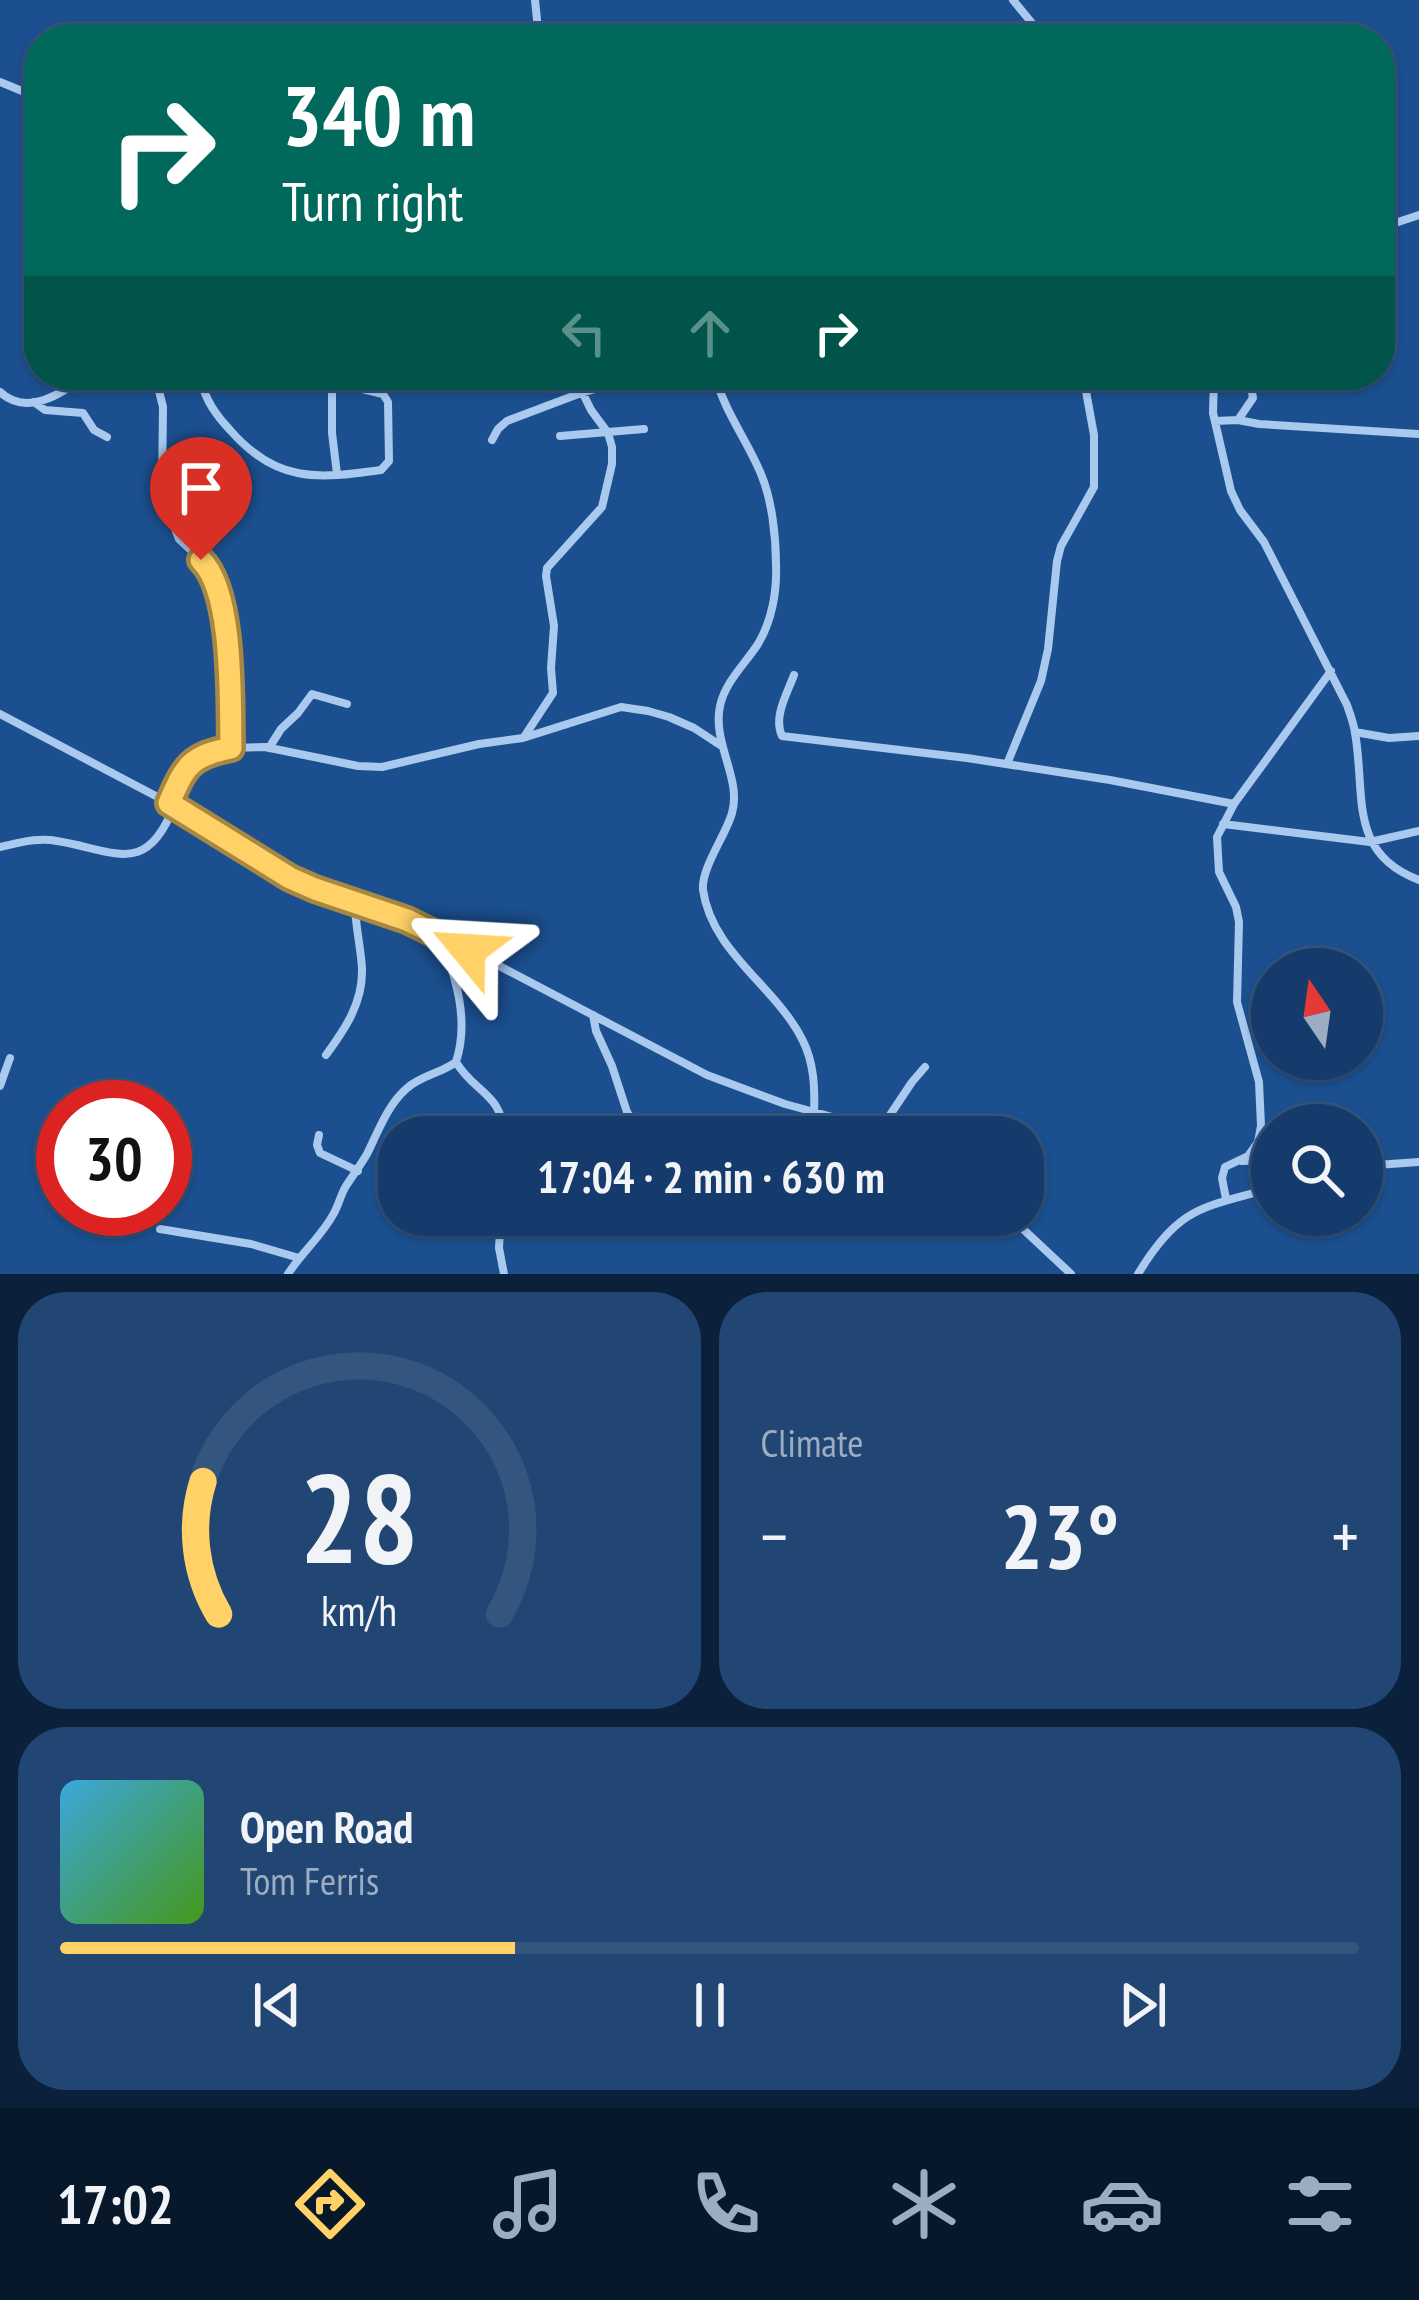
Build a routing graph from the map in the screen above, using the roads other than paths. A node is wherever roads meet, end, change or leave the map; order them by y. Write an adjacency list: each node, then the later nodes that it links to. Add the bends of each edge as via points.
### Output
1 (1013, 0): 2 (street)
2 (1033, 24)
3 (64, 390): 16 (street)
4 (161, 390): 34 (street, via 165,503 174,531 213,577 228,640)
5 (205, 390): 25 (street, via 245,447 275,468)
6 (332, 390): 25 (street)
7 (366, 390): 25 (street, via 388,402 386,467)
8 (580, 390): 15 (street)
9 (592, 390): 15 (street)
10 (720, 390): 33 (street, via 766,487 776,565 765,632 720,705)
11 (1086, 390): 36 (street, via 1094,487 1061,546 1046,665)
12 (1213, 390): 18 (street)
13 (1252, 390): 17 (street)
14 (0, 392): 16 (street, via 15,403)
15 (581, 393): 20 (street); 24 (street, via 507,421)
16 (34, 402): 22 (street, via 83,412)
17 (1238, 419): 18 (street); 21 (street)
18 (1215, 421): 26 (street, via 1240,510)
19 (644, 429): 20 (street)
20 (608, 433): 23 (street); 32 (street, via 612,464 602,507 547,568 554,687)
21 (1419, 434)
22 (106, 436)
23 (560, 436)
24 (492, 440)
25 (337, 474)
26 (1331, 671): 30 (street); 37 (street)
27 (794, 675): 36 (street, via 780,713 782,736)
28 (347, 704): 35 (street, via 311,694)
29 (0, 715): 38 (street)
30 (1355, 732): 31 (street); 41 (street)
31 (1419, 736)
32 (523, 738): 33 (street, via 621,707 669,718); 35 (street, via 371,767)
33 (720, 745): 52 (street, via 734,807 704,893 726,944 802,1037)
34 (231, 748): 35 (street); 38 (street, via 189,764)
35 (269, 748)
36 (1007, 764): 37 (street)
37 (1234, 804): 39 (street)
38 (171, 805): 42 (street, via 151,845 126,854 44,839); 44 (street, via 290,878)
39 (1223, 824): 41 (street); 58 (street, via 1216,856 1238,916 1238,1008 1260,1087 1261,1134)
40 (1419, 831): 41 (street)
41 (1370, 842): 43 (street)
42 (0, 847)
43 (1419, 880)
44 (355, 903): 45 (street); 47 (street, via 360,988 349,1024)
45 (441, 935): 46 (street); 49 (street, via 460,1006)
46 (592, 1016): 52 (street, via 726,1083); 54 (street)
47 (326, 1055)
48 (10, 1058): 51 (street)
49 (456, 1062): 53 (street); 62 (street, via 404,1090)
50 (925, 1067): 56 (street)
51 (0, 1086)
52 (814, 1113): 55 (street)
53 (502, 1116)
54 (630, 1116)
55 (826, 1116)
56 (889, 1116)
57 (319, 1135): 62 (street, via 320,1153)
58 (1240, 1161): 59 (street); 64 (street, via 1222,1172)
59 (1251, 1161)
60 (1419, 1162): 61 (street)
61 (1383, 1165)
62 (358, 1171): 68 (street)
63 (1251, 1193): 64 (street)
64 (1226, 1199): 72 (street, via 1184,1217)
65 (192, 1234): 68 (street)
66 (500, 1236): 70 (street)
67 (1030, 1236): 71 (street)
68 (299, 1258): 69 (street)
69 (288, 1274)
70 (504, 1274)
71 (1071, 1274)
72 (1138, 1274)

